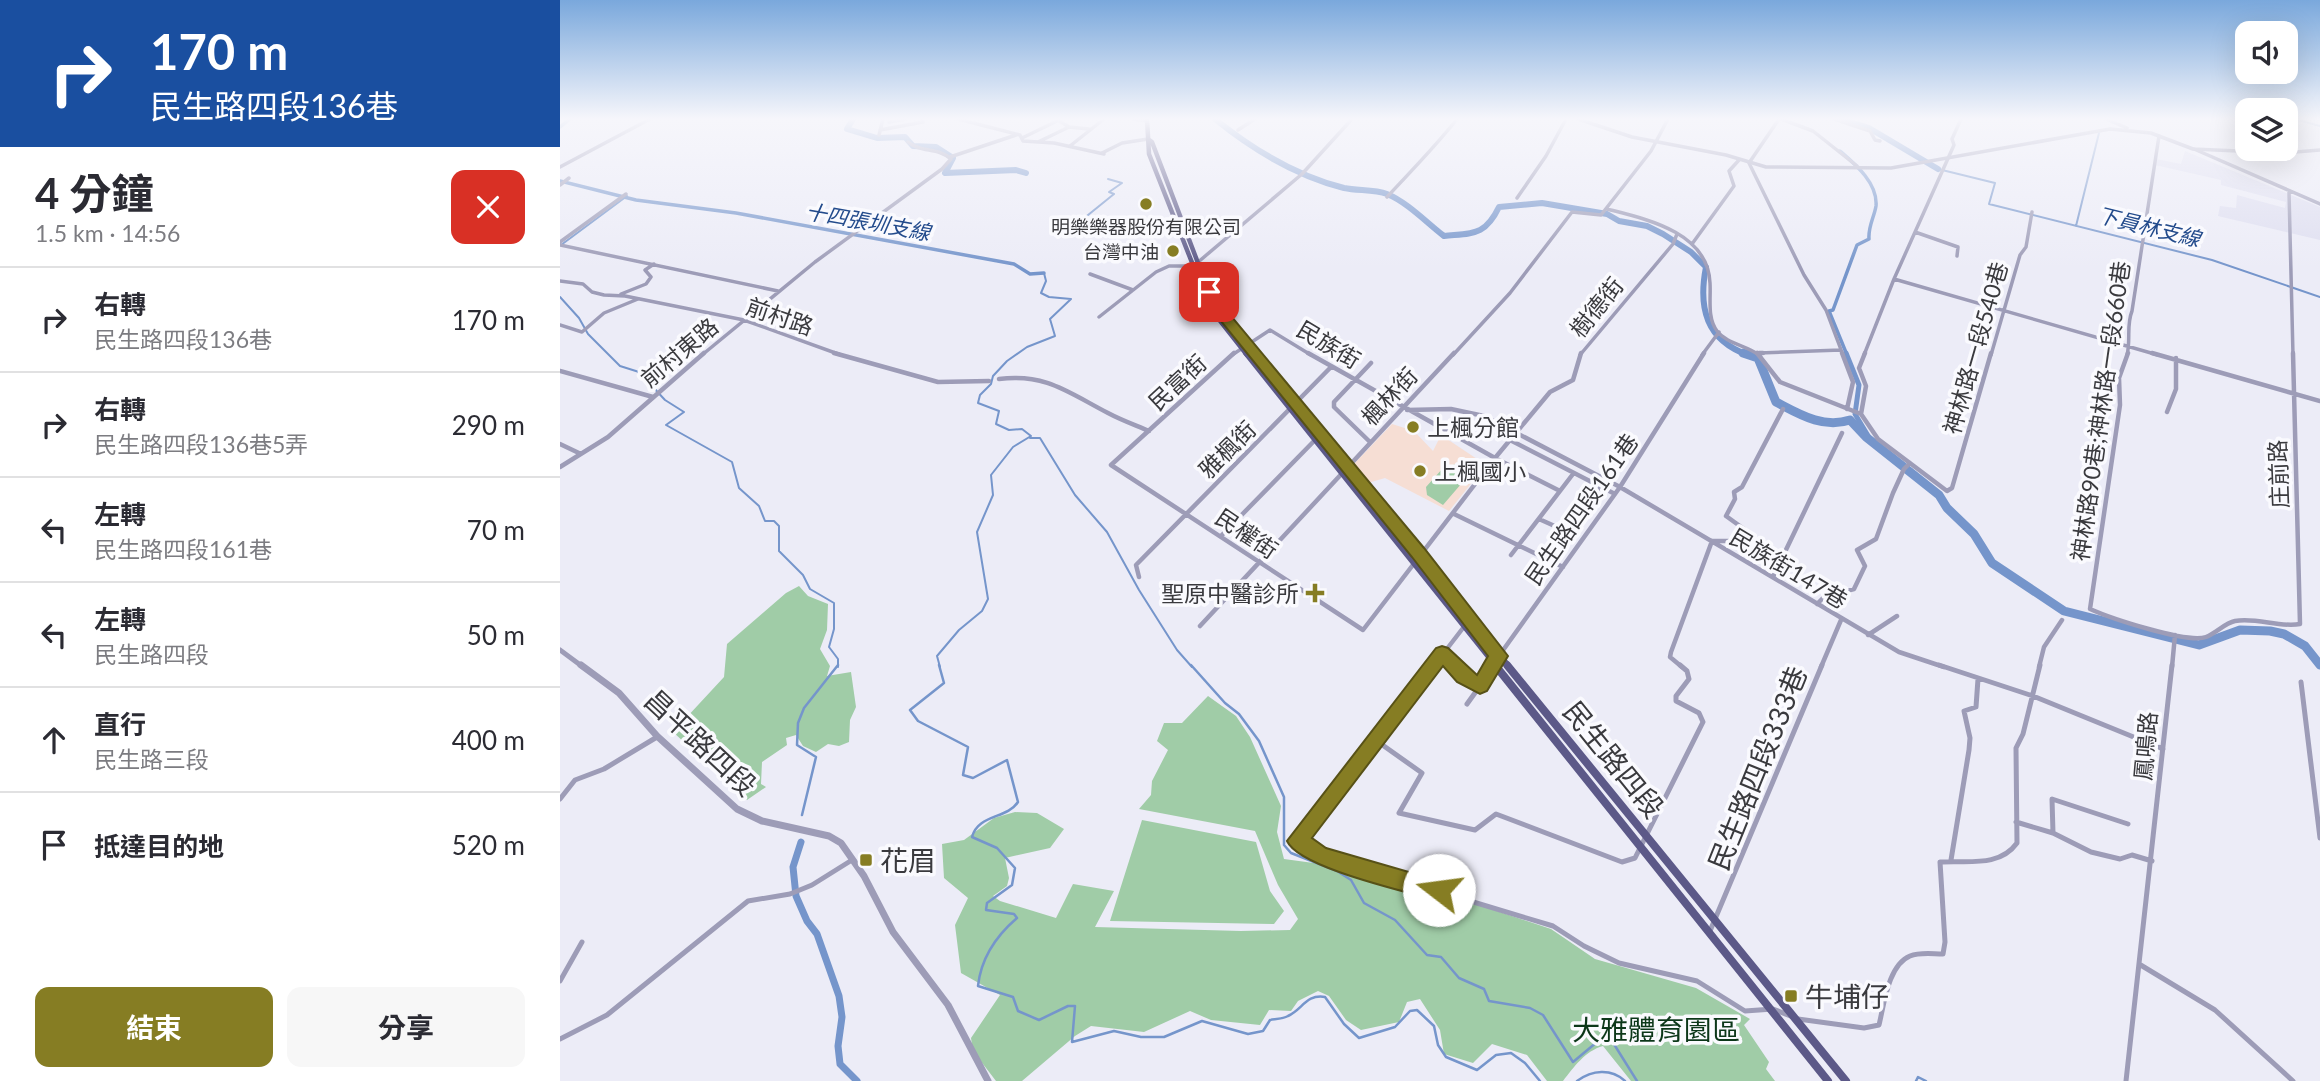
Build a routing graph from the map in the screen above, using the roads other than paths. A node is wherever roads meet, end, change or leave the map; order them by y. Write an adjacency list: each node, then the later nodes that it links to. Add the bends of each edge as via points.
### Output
1 (941, 169): 32 (street, 前村東路)
2 (1155, 169): 27 (main road)
3 (1304, 169): 27 (street)
4 (1412, 169): 16 (street)
5 (1537, 169): 17 (street)
6 (1637, 169): 19 (street)
7 (1730, 169): 24 (street, via 1734,186)
8 (1752, 169): 43 (street, via 1826,310)
9 (1943, 169): 21 (street)
10 (2154, 169): 41 (street, 神林路90巷;神林路一段660巷, via 2127,324)
11 (2239, 169): 14 (street)
12 (569, 178): 13 (street)
13 (560, 185)
14 (2290, 192): 18 (street); 52 (street, 庄前路)
15 (624, 195): 23 (street)
16 (1387, 197)
17 (1517, 198)
18 (2320, 204)
19 (1608, 208): 22 (street); 56 (street, 楓林街, via 1601,215 1572,212 1510,293)
20 (2032, 212): 35 (street, 神林路一段540巷, via 2026,247)
21 (1915, 232): 25 (street, via 1958,247); 29 (street)
22 (1677, 234): 24 (street); 63 (street, 樹德街, via 1580,354 1570,383 1550,392)
23 (560, 243): 26 (street)
24 (1692, 243): 40 (street, via 1709,271 1712,323)
25 (1957, 256)
26 (657, 262): 32 (street); 33 (street, via 644,271 651,277 648,283)
27 (1195, 264): 31 (street, via 1169,265); 42 (main road, via 1216,306)
28 (1090, 274): 31 (street)
29 (1894, 279): 35 (street); 60 (street, via 1860,361 1866,386)
30 (560, 281): 33 (street, 前村路)
31 (1133, 290): 36 (street)
32 (779, 291): 37 (street, 前村東路)
33 (617, 296): 34 (street, 前村路)
34 (639, 298): 37 (street, 前村路); 38 (street, via 604,313 582,332)
35 (2003, 310): 41 (street); 71 (street, 神林路一段540巷, via 1952,488 1947,491)
36 (1099, 317)
37 (744, 320): 51 (street, 前村路, via 921,380); 53 (street, 前村東路)
38 (560, 325)
39 (1270, 330): 42 (street, 民富街); 47 (street, 民族街)
40 (1719, 332): 44 (street, via 1733,345); 77 (street, 民生路四段161巷)
41 (2128, 345): 45 (street); 103 (street, 神林路90巷;神林路一段660巷, via 2125,370 2119,377 2120,405 2090,609)
42 (1244, 346): 55 (main road); 62 (street, 民富街)
43 (1841, 349): 44 (street); 58 (street, via 1853,382)
44 (1759, 353): 58 (street, via 1780,382)
45 (2176, 358): 52 (street); 59 (street, via 2176,389)
46 (1371, 363): 50 (street)
47 (1332, 367): 50 (street, 民族街); 55 (street, 雅楓街)
48 (560, 371): 53 (street)
49 (999, 379): 62 (street, via 1015,375 1063,386 1105,412)
50 (1355, 380): 56 (street, 民族街); 66 (street, via 1334,407)
51 (989, 381)
52 (2293, 393): 54 (street); 103 (street, 庄前路, via 2300,624 2233,621 2205,638)
53 (653, 397): 69 (street, 前村東路)
54 (2320, 401)
55 (1294, 407): 65 (main road); 74 (main road); 80 (street, 雅楓街)
56 (1405, 408): 63 (street, 民族街147巷, via 1475,413); 66 (street, 楓林街); 70 (street, 民族街)
57 (1783, 409): 85 (street, via 1742,487 1734,492 1726,516 1744,529 1744,538)
58 (1847, 409): 60 (street)
59 (2167, 412)
60 (1861, 414): 71 (street, via 1878,439)
61 (1479, 424): 67 (street)
62 (1149, 431): 72 (street, 民富街)
63 (1516, 431): 67 (street, 樹德街); 77 (street, 民族街147巷)
64 (1842, 433): 93 (street)
65 (1316, 438): 74 (main road); 84 (street)
66 (1370, 442): 74 (street, 楓林街)
67 (1508, 442): 70 (street, 樹德街); 75 (street)
68 (560, 444): 69 (street)
69 (581, 454): 73 (street, 前村東路)
70 (1495, 459): 78 (street, 民族街); 81 (street, 樹德街)
71 (1910, 463): 95 (street, via 1876,539 1857,550 1865,566 1854,589 1824,597)
72 (1111, 465): 80 (street, 民權街)
73 (560, 467)
74 (1344, 469): 88 (main road, 民生路四段); 90 (street, 楓林街)
75 (1573, 474): 76 (street); 78 (street)
76 (1601, 487): 79 (street); 83 (street)
77 (1620, 487): 79 (street, 民生路四段161巷); 85 (street, 民族街147巷)
78 (1560, 491): 82 (street)
79 (1615, 494): 91 (street, 民生路四段161巷)
80 (1187, 513): 84 (street, 民權街); 92 (street, 雅楓街, via 1136,565)
81 (1454, 514): 86 (street); 88 (street, 樹德街)
82 (1539, 519): 83 (street); 86 (street)
83 (1568, 533): 89 (street)
84 (1221, 536): 90 (street, 民權街)
85 (1712, 541): 93 (street, 民族街147巷); 120 (street, via 1670,657 1689,675 1676,701 1699,713 1703,722)
86 (1518, 546): 87 (street); 89 (street)
87 (1511, 555)
88 (1418, 559): 100 (main road, 民生路四段); 101 (street, 樹德街); 106 (main road, 民生路四段)
89 (1548, 559): 91 (street); 94 (street)
90 (1258, 561): 99 (street, 楓林街); 101 (street, 民權街)
91 (1563, 567): 106 (street, 民生路四段161巷)
92 (1139, 577)
93 (1773, 577): 95 (street, 民族街147巷)
94 (1535, 578)
95 (1817, 604): 97 (street, 民族街147巷)
96 (1897, 616): 102 (street)
97 (1841, 620): 102 (street, 民族街147巷); 126 (street, 民生路四段333巷)
98 (2062, 620): 111 (street, via 2044,647)
99 (1200, 626)
100 (1463, 628): 105 (street); 107 (main road, 民生路四段)
101 (1363, 630)
102 (1868, 635): 108 (street, 民族街147巷, via 1915,660)
103 (2175, 635): 115 (street, 鳳鳴路)
104 (560, 650): 113 (street, 昌平路四段, via 619,693)
105 (1442, 653): 110 (street); 114 (street)
106 (1499, 656): 107 (street, 民生路四段161巷); 120 (main road, 民生路四段)
107 (1492, 664): 110 (street, 民生路四段161巷); 122 (main road, 民生路四段)
108 (1978, 679): 111 (street, 民族街147巷); 124 (street, via 1976,707 1964,711 1969,750)
109 (2301, 682): 121 (street)
110 (1480, 686): 112 (street, 民生路四段161巷)
111 (2033, 696): 115 (street, 民族街147巷); 117 (street, via 2016,748)
112 (1467, 704)
113 (657, 736): 116 (street, via 604,769 575,780); 123 (street, 昌平路四段, via 737,809 762,821 829,836 841,843)
114 (1374, 739): 122 (street, via 1422,772 1399,813 1475,831 1496,814 1622,862 1634,858); 131 (street, via 1297,841 1321,856 1553,926 1619,963 1697,981 1745,1010)
115 (2163, 749): 125 (street, 鳳鳴路)
116 (560, 799)
117 (2016, 822): 119 (street); 124 (street, via 2017,843 2008,855 1983,861)
118 (2127, 824): 119 (street, via 2052,799)
119 (2053, 833): 125 (street, via 2091,852)
120 (1646, 835): 122 (street); 126 (main road, 民生路四段)
121 (2320, 838)
122 (1641, 845): 127 (main road, 民生路四段)
123 (852, 860): 133 (street, via 798,890 748,901 607,1016); 134 (street, 昌平路四段, via 893,932 948,1005)
124 (1951, 860): 132 (street, via 1940,862 1943,954 1906,958 1879,1025 1864,1028)
125 (2152, 861): 129 (street, 鳳鳴路)
126 (1717, 920): 127 (street, 民生路四段333巷); 132 (main road, 民生路四段)
127 (1710, 931): 131 (main road, 民生路四段)
128 (582, 942): 130 (street)
129 (2138, 964): 137 (street, 鳳鳴路); 138 (street, via 2215,1010)
130 (560, 981)
131 (1773, 1009): 132 (street); 135 (main road, 民生路四段)
132 (1798, 1019): 136 (main road, 民生路四段)
133 (560, 1039)
134 (988, 1081)
135 (1828, 1081)
136 (1846, 1081)
137 (2126, 1081)
138 (2293, 1081)

